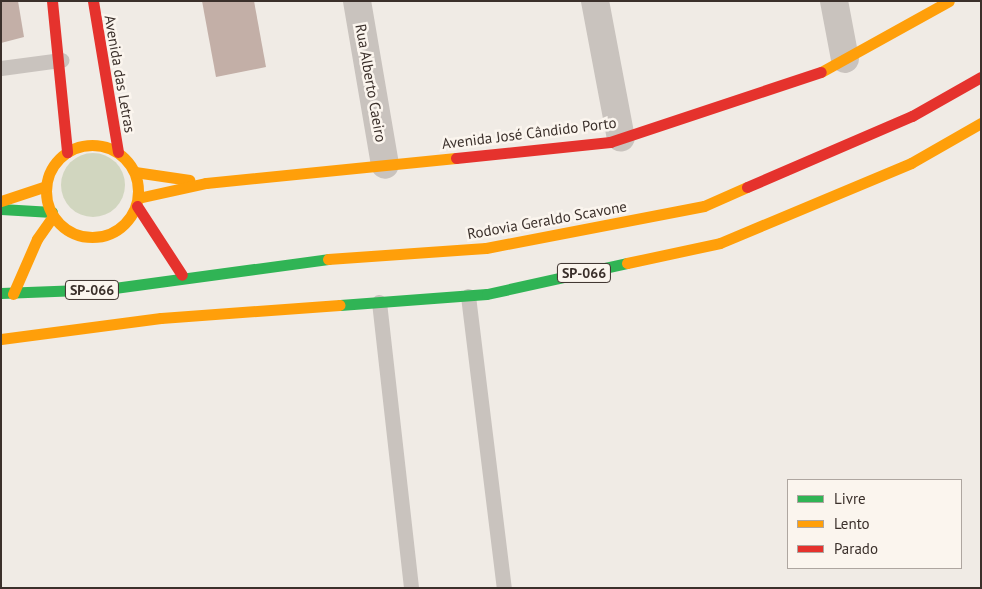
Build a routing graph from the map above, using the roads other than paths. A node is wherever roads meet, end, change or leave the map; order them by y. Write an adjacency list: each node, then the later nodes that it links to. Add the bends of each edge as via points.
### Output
1 (52, 1): 7 (main road)
2 (93, 1): 14 (main road, Avenida das Letras)
3 (357, 1): 15 (street, Rua Alberto Caeiro)
4 (595, 1): 12 (street)
5 (834, 1): 8 (street)
6 (949, 1): 8 (main road, Avenida José Cândido Porto)
7 (61, 60): 9 (lane); 13 (main road)
8 (845, 60): 12 (main road, Avenida José Cândido Porto, via 804,82)
9 (1, 68)
10 (981, 77): 23 (main road, Rodovia Geraldo Scavone / SP-066, via 912,116 704,206 486,248)
11 (981, 123): 26 (main road, SP-066, via 911,162 720,243)
12 (621, 138): 15 (main road, Avenida José Cândido Porto)
13 (67, 152): 14 (main road, via 93,144); 18 (main road, via 49,172)
14 (118, 152): 16 (main road)
15 (385, 165): 17 (main road, Avenida José Cândido Porto)
16 (135, 172): 17 (main road, Avenida José Cândido Porto); 20 (main road)
17 (206, 183): 20 (main road, Avenida José Cândido Porto)
18 (46, 186): 19 (main road); 22 (main road)
19 (1, 201)
20 (137, 202): 22 (main road, via 119,229 106,235 76,234); 23 (main road)
21 (1, 209): 22 (main road)
22 (52, 214): 25 (main road, via 37,239)
23 (182, 275): 25 (main road, Rodovia Geraldo Scavone / SP-066, via 107,289); 28 (main road)
24 (1, 293): 25 (main road, Rodovia Geraldo Scavone / SP-066)
25 (13, 294)
26 (468, 296): 27 (main road, SP-066); 31 (lane)
27 (379, 302): 28 (main road, SP-066); 30 (lane)
28 (161, 318): 29 (main road, SP-066)
29 (1, 339)
30 (411, 588)
31 (504, 588)

